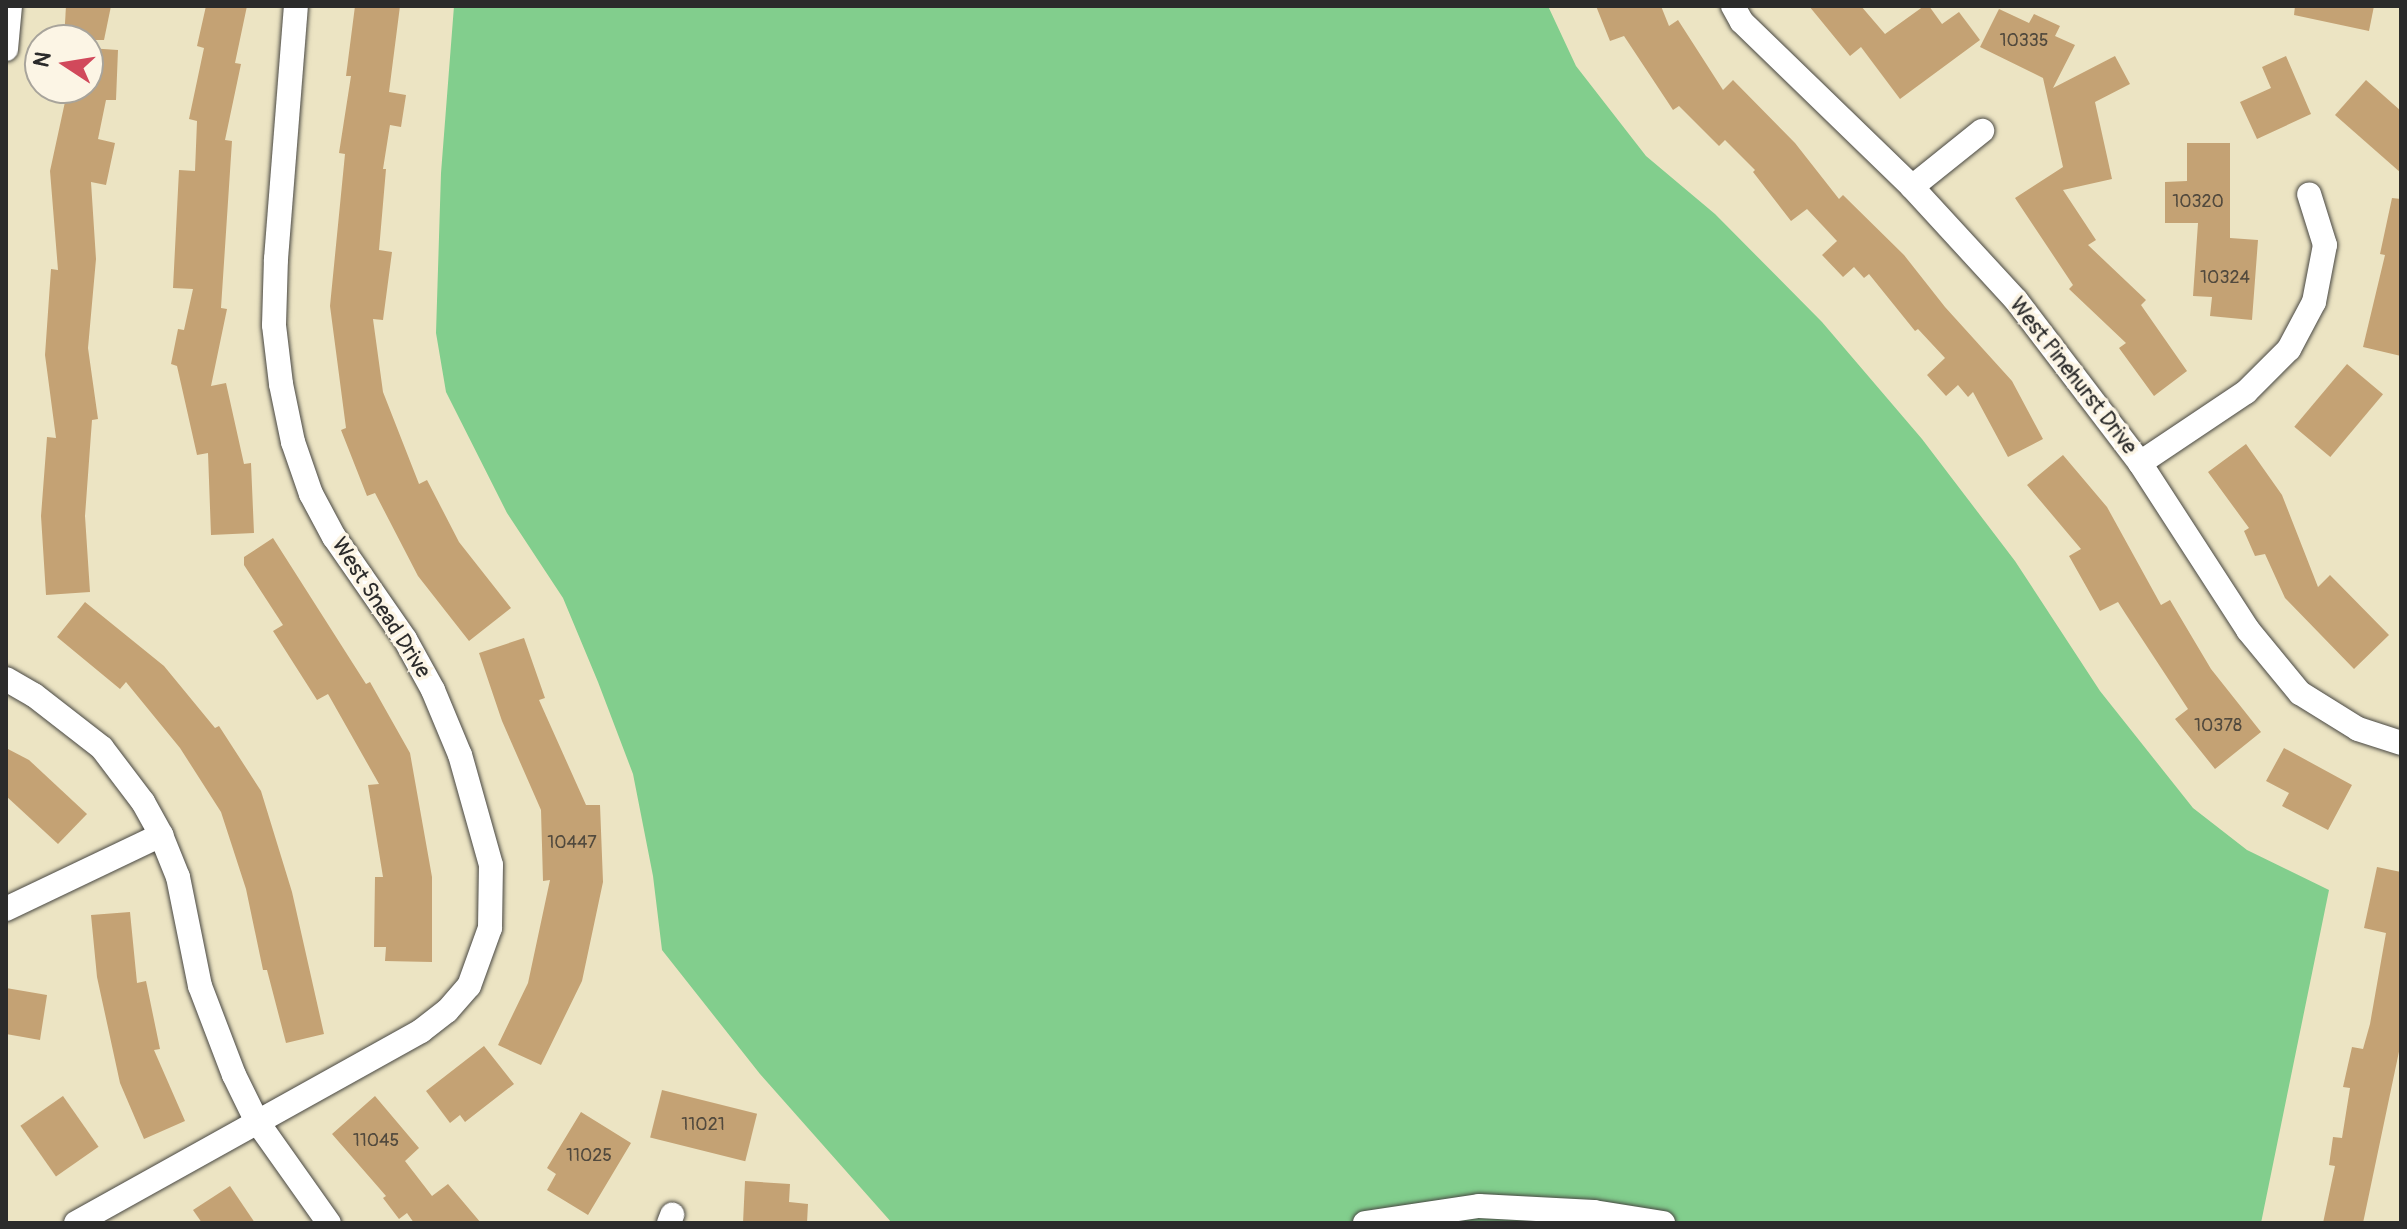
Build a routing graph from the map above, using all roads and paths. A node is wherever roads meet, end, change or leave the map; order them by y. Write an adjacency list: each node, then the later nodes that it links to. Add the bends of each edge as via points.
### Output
1 (10, 6): 4 (street)
2 (296, 6): 13 (street, West Snead Drive, via 274,325 293,442 311,494 334,537 405,639 433,690 482,823 492,895 482,958 469,986 447,1011 421,1031)
3 (1733, 6): 6 (street, West Pinehurst Drive, via 1742,22)
4 (6, 49)
5 (1982, 131): 6 (street)
6 (1912, 187): 8 (street, West Pinehurst Drive, via 2016,300)
7 (2309, 194): 8 (street, via 2325,245 2314,302 2289,349 2246,392)
8 (2140, 463): 10 (street, West Pinehurst Drive, via 2248,630 2300,693 2358,729)
9 (6, 679): 11 (street, via 45,702 102,748)
10 (2401, 743)
11 (161, 835): 12 (street); 13 (street, via 178,877 200,986)
12 (6, 909)
13 (256, 1120): 14 (street, West Snead Drive); 15 (street)
14 (76, 1223)
15 (329, 1223)
16 (1365, 1223): 17 (street, via 1479,1206 1594,1212)
17 (1663, 1223)

